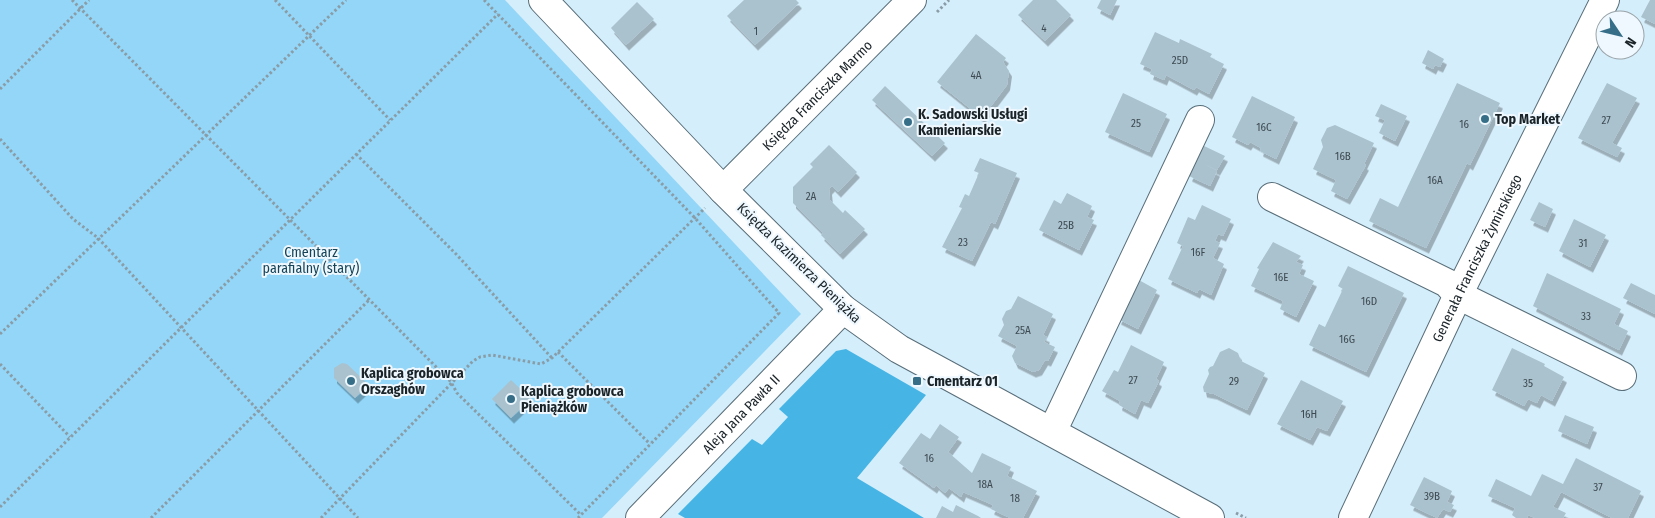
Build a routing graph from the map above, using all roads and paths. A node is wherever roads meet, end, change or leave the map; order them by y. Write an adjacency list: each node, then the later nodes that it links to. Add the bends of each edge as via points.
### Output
1 (72, 0): 9 (path)
2 (89, 0): 9 (path)
3 (275, 0): 11 (path)
4 (346, 0): 11 (path)
5 (484, 0): 10 (path)
6 (543, 0): 18 (street, Księdza Kazimierza Pieniążka)
7 (912, 0): 18 (street, Księdza Franciszka Marmo)
8 (1605, 0): 24 (street, Generała Franciszka Żymirskiego)
9 (81, 9): 12 (path); 15 (path)
10 (498, 14): 13 (path); 21 (path)
11 (308, 35): 13 (path); 15 (path)
12 (0, 89)
13 (390, 120): 17 (path)
14 (1200, 120): 35 (street)
15 (204, 134): 22 (path); 23 (path)
16 (0, 140): 23 (path, via 73,219)
17 (356, 154): 22 (path); 30 (path, via 456,254)
18 (723, 190): 26 (street, Księdza Kazimierza Pieniążka)
19 (1272, 197): 24 (street, via 1447,283)
20 (703, 210): 21 (path)
21 (695, 218): 29 (path); 37 (path, via 778,312)
22 (290, 220): 25 (path); 27 (path)
23 (98, 238): 27 (path); 28 (path)
24 (1458, 295): 32 (street); 46 (street, Generała Franciszka Żymirskiego)
25 (369, 300): 33 (path); 34 (path)
26 (843, 309): 35 (street, Księdza Kazimierza Pieniążka, via 899,349); 44 (street, Aleja Jana Pawła II)
27 (181, 328): 34 (path); 36 (path)
28 (0, 334)
29 (558, 352): 30 (path); 37 (path)
30 (552, 358): 33 (path, via 541,364 492,355 480,357)
31 (0, 364): 36 (path)
32 (1622, 376)
33 (451, 382): 38 (path); 40 (path, via 457,393)
34 (258, 410): 38 (path); 41 (path)
35 (1052, 432): 45 (street, Księdza Kazimierza Pieniążka)
36 (70, 437): 39 (path)
37 (650, 444): 40 (path)
38 (339, 499): 42 (path); 43 (path)
39 (0, 507)
40 (579, 516)
41 (152, 518)
42 (321, 518)
43 (358, 518)
44 (640, 518)
45 (1210, 518)
46 (1353, 518)

